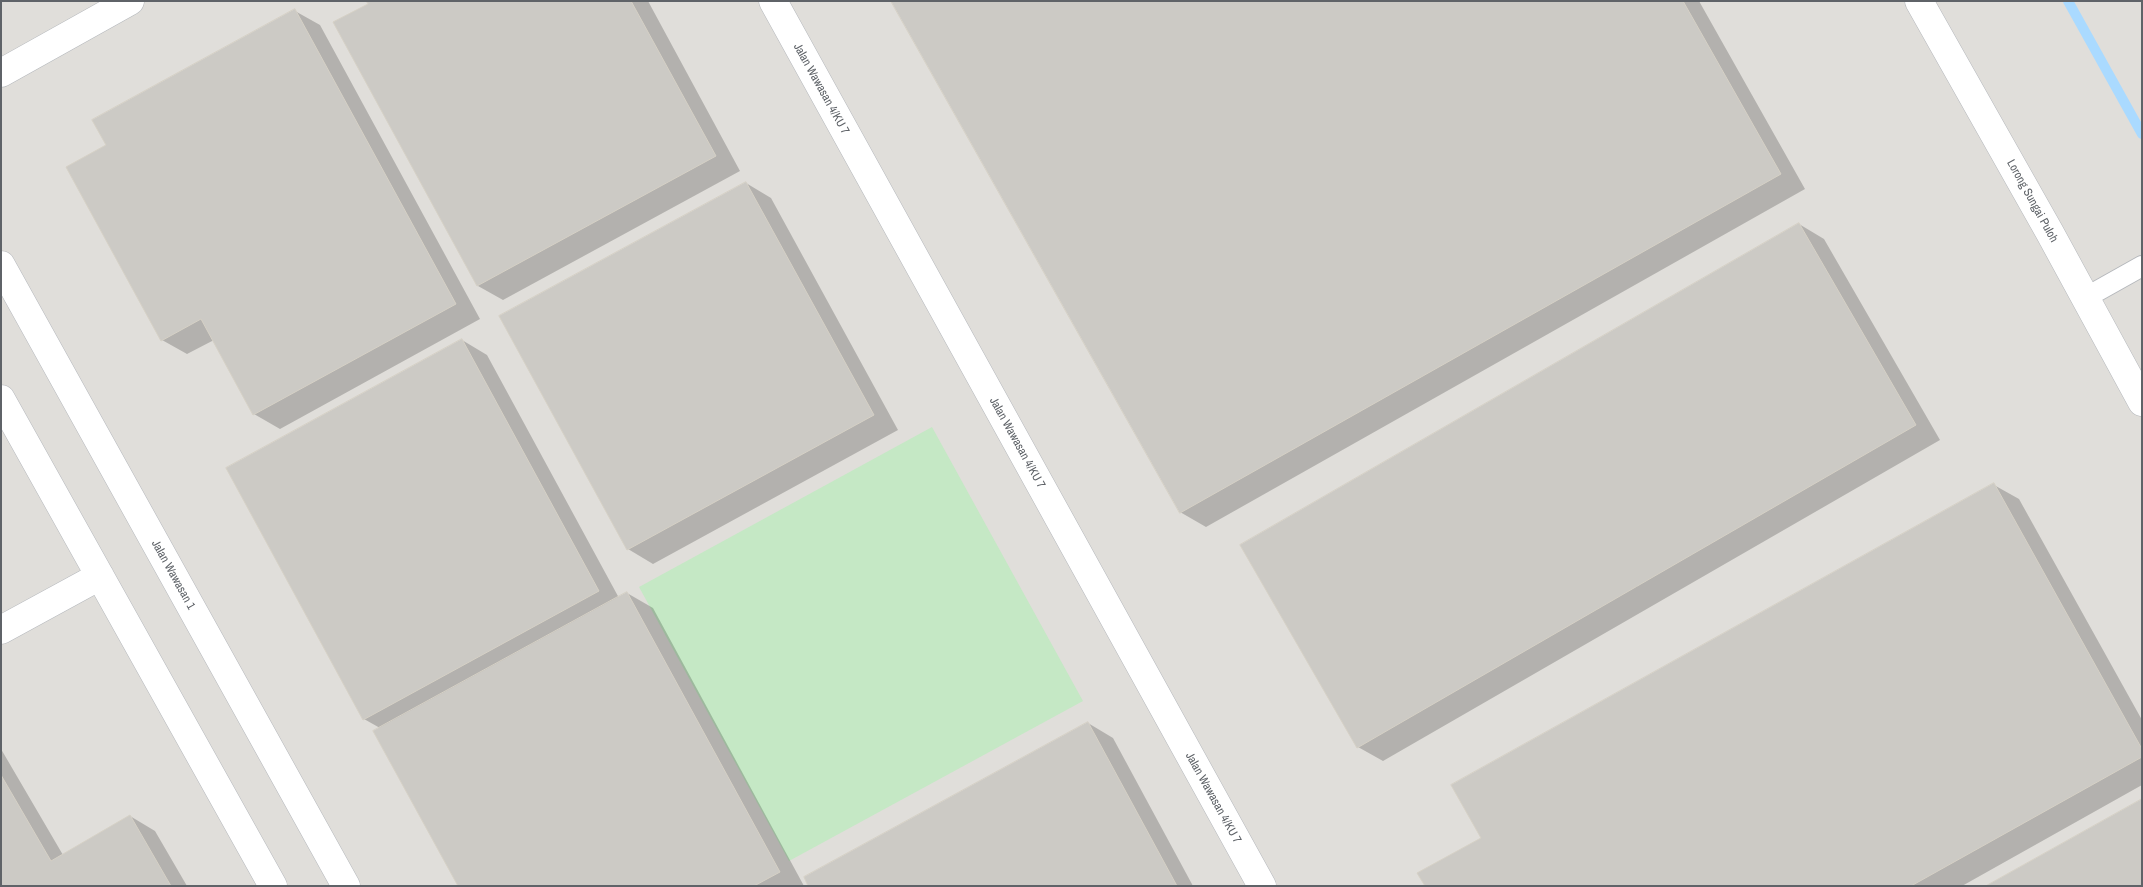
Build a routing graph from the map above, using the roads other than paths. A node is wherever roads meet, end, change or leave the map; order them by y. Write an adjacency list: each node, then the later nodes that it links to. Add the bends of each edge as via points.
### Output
1 (130, 1): 4 (street)
2 (773, 1): 14 (street, Jalan Wawasan 4/KU 7)
3 (1919, 1): 7 (street, Lorong Sungai Puloh)
4 (1, 73)
5 (1, 265): 13 (street, Jalan Wawasan 1)
6 (2142, 266): 7 (lane)
7 (2085, 298): 9 (street, Lorong Sungai Puloh)
8 (1, 399): 10 (street)
9 (2142, 402)
10 (100, 576): 11 (street); 12 (street)
11 (1, 630)
12 (273, 886)
13 (346, 886)
14 (1262, 886)

